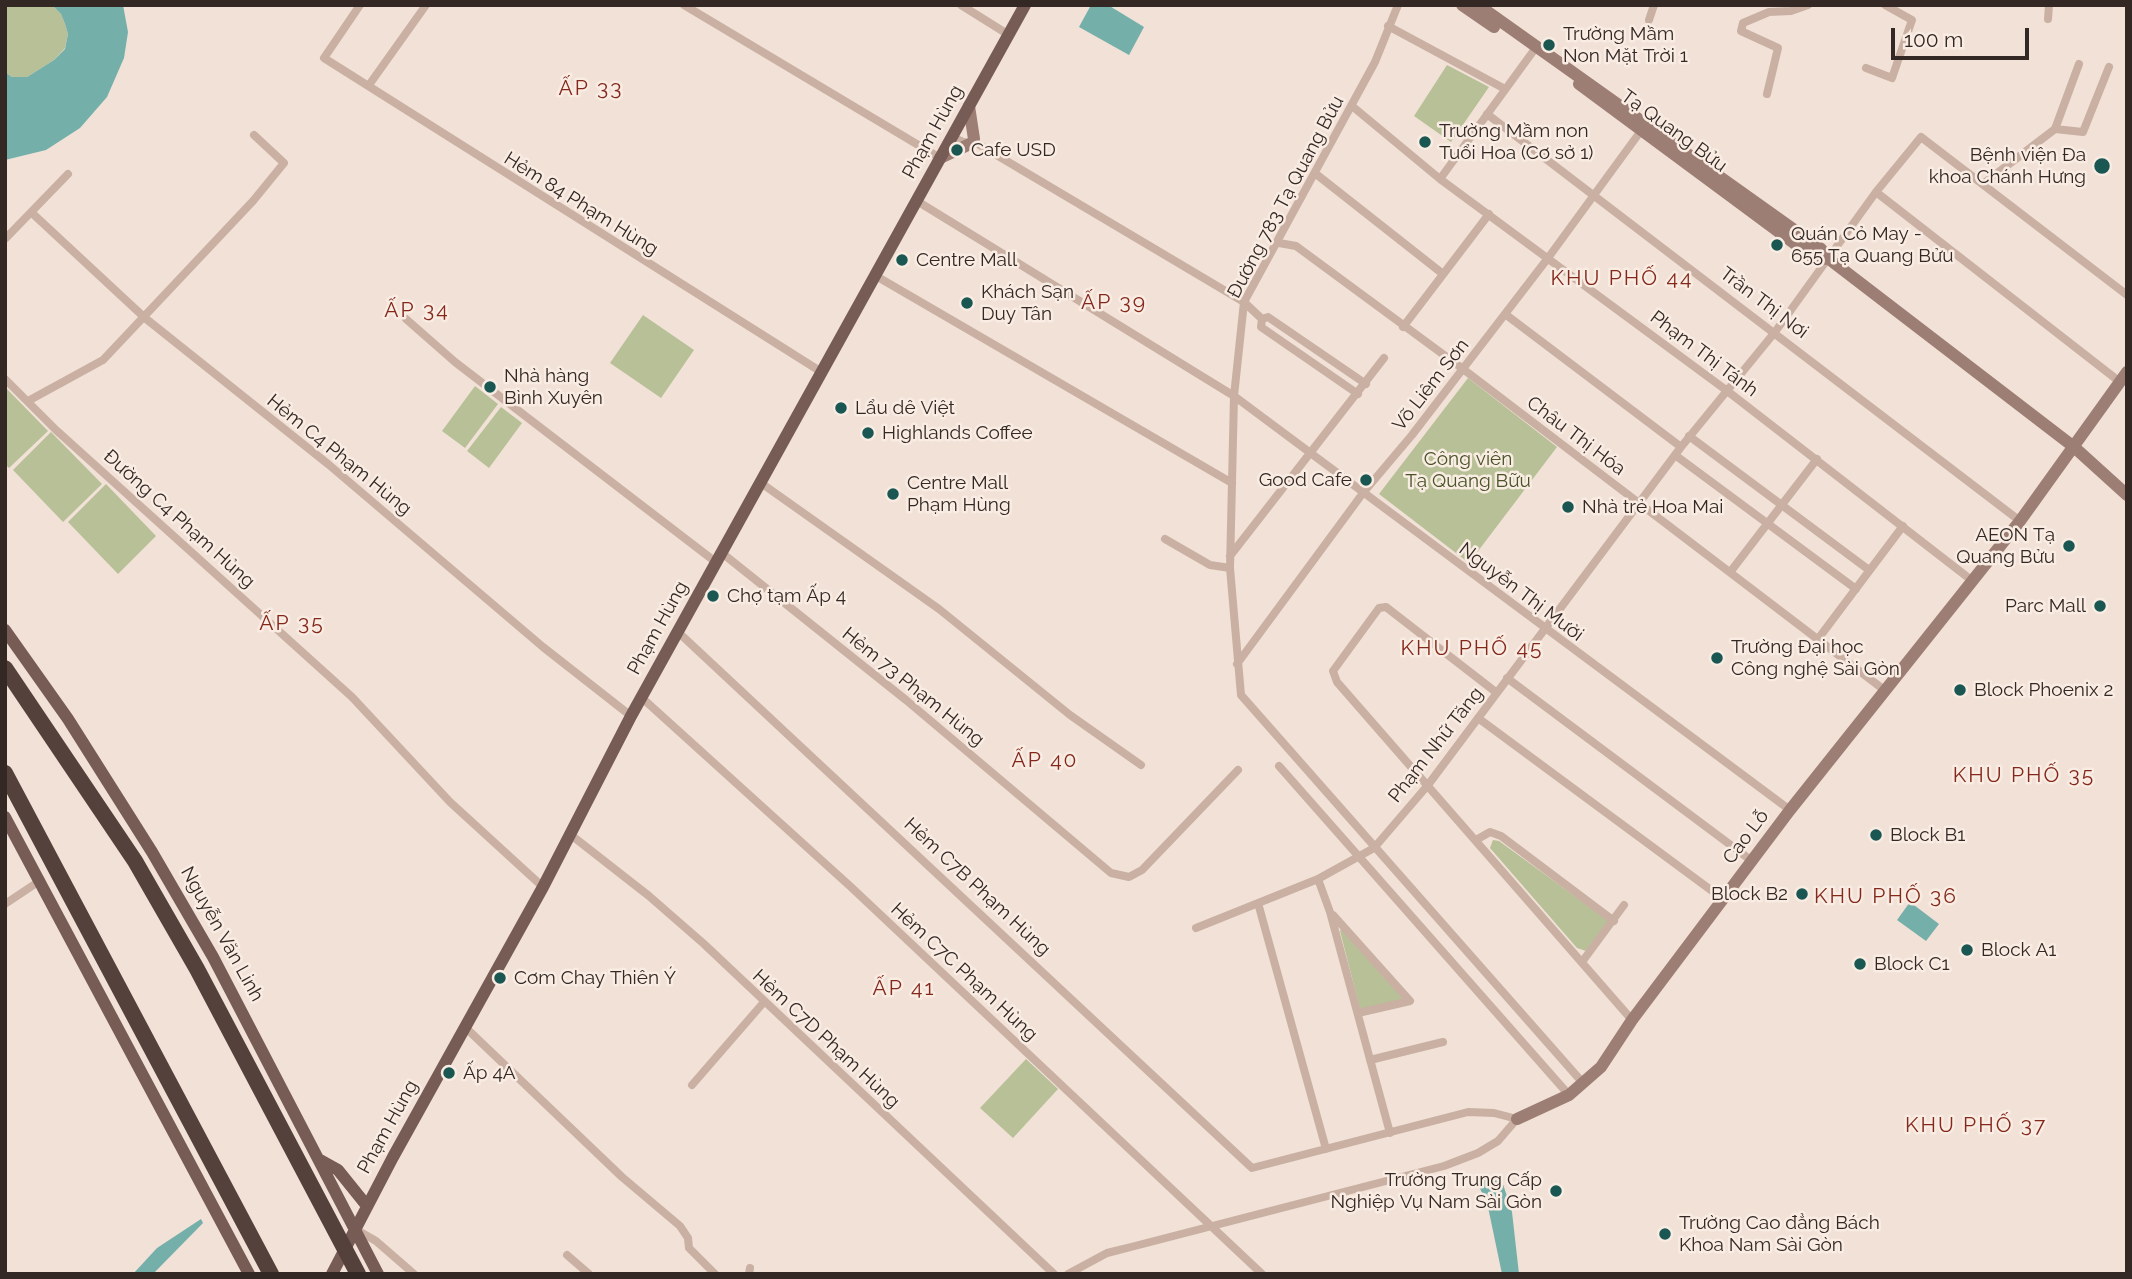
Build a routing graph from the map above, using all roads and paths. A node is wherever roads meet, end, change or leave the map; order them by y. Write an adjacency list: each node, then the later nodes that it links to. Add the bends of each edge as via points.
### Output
1 (360, 5): 21 (street, Hẻm 84 Phạm Hùng, via 324,58)
2 (426, 5): 21 (street)
3 (684, 5): 32 (street)
4 (961, 5): 16 (street)
5 (1025, 5): 16 (main road, Phạm Hùng)
6 (1462, 5): 17 (main road, Tạ Quang Bửu)
7 (1478, 5): 17 (main road, Tạ Quang Bửu)
8 (1654, 5): 14 (street)
9 (1808, 5): 23 (street, via 1769,12 1743,23 1741,32 1778,48)
10 (1885, 5): 20 (street, via 1912,20 1892,78)
11 (2049, 5): 13 (street)
12 (1394, 7): 15 (street, Đường 783 Tạ Quang Bửu)
13 (2048, 19)
14 (1649, 20)
15 (1388, 26): 22 (street); 25 (street, Đường 783 Tạ Quang Bửu)
16 (1009, 35): 24 (main road, Phạm Hùng)
17 (1535, 49): 22 (street); 27 (main road, Tạ Quang Bửu)
18 (2079, 64): 28 (street)
19 (2109, 67): 28 (street, via 2083,132)
20 (1866, 68)
21 (369, 85): 58 (street, Hẻm 84 Phạm Hùng)
22 (1506, 89): 26 (street)
23 (1767, 94)
24 (969, 106): 29 (main road, Phạm Hùng); 31 (main road)
25 (1352, 106): 34 (street, Đường 783 Tạ Quang Bửu); 35 (street, Phạm Thị Tánh)
26 (1487, 114): 35 (street); 38 (street, Trần Thị Nơi)
27 (1643, 126): 38 (street, Võ Liêm Sơn); 45 (main road, Tạ Quang Bửu, via 1814,258)
28 (2054, 129): 36 (street)
29 (955, 132): 31 (street); 32 (main road, Phạm Hùng)
30 (254, 135): 51 (street, via 284,163)
31 (975, 142): 32 (main road); 49 (street)
32 (940, 158): 39 (main road, Phạm Hùng)
33 (68, 174): 40 (street)
34 (1316, 174): 43 (street, Đường 783 Tạ Quang Bửu); 46 (street)
35 (1440, 179): 41 (street, Phạm Thị Tánh)
36 (1983, 184): 37 (street, Phạm Nhữ Tăng, via 1921,137); 48 (street)
37 (1876, 192): 45 (street, Phạm Nhữ Tăng); 59 (street)
38 (1594, 194): 44 (street, Võ Liêm Sơn); 55 (street, Trần Thị Nơi)
39 (917, 201): 47 (main road, Phạm Hùng); 64 (street, Nguyễn Thị Mười)
40 (32, 213): 42 (street); 51 (street, Hẻm C4 Phạm Hùng)
41 (1489, 214): 44 (street, Phạm Thị Tánh); 46 (street)
42 (5, 239)
43 (1279, 243): 49 (street, Đường 783 Tạ Quang Bửu); 54 (street, Châu Thị Hóa, via 1296,246)
44 (1548, 258): 50 (street, Võ Liêm Sơn); 62 (street, Phạm Thị Tánh)
45 (1829, 259): 55 (street, Phạm Nhữ Tăng); 68 (main road, Tạ Quang Bửu)
46 (1443, 274): 54 (street)
47 (876, 276): 58 (main road, Phạm Hùng); 73 (street)
48 (2127, 295)
49 (1244, 302): 53 (street); 64 (street, Đường 783 Tạ Quang Bửu)
50 (1505, 314): 57 (street, Võ Liêm Sơn); 67 (street)
51 (145, 318): 65 (street, via 103,360); 99 (street, Hẻm C4 Phạm Hùng)
52 (406, 319): 83 (street, Hẻm 73 Phạm Hùng, via 455,362)
53 (1262, 319): 61 (street, via 1268,317); 63 (street, via 1261,327)
54 (1404, 327): 57 (street, Châu Thị Hóa)
55 (1775, 332): 62 (street, Phạm Nhữ Tăng); 78 (street, Trần Thị Nơi)
56 (1384, 358): 61 (street)
57 (1463, 369): 74 (street, Võ Liêm Sơn); 76 (street, Châu Thị Hóa)
58 (823, 373): 72 (main road, Phạm Hùng)
59 (2123, 377): 68 (main road, Cao Lỗ)
60 (5, 379): 65 (street, Đường C4 Phạm Hủng)
61 (1366, 384): 63 (street)
62 (1726, 390): 66 (street, Phạm Nhữ Tăng); 71 (street, Phạm Thị Tánh)
63 (1358, 394): 69 (street)
64 (1234, 396): 69 (street, Nguyễn Thị Mười); 73 (street, Đường 783 Tạ Quang Bửu)
65 (28, 401): 115 (street, Đường C4 Phạm Hủng, via 352,697 450,802)
66 (1689, 436): 67 (street, Phạm Nhữ Tăng); 77 (street)
67 (1681, 447): 70 (street, Phạm Nhữ Tăng)
68 (2074, 447): 75 (main road, Tạ Quang Bửu); 78 (main road, Cao Lỗ)
69 (1311, 454): 74 (street, Nguyễn Thị Mười); 82 (street)
70 (1675, 455): 76 (street, Phạm Nhữ Tăng); 79 (street)
71 (1817, 459): 77 (street); 80 (street, Phạm Thị Tánh)
72 (761, 483): 83 (main road, Phạm Hùng); 101 (street, via 939,609 1070,715)
73 (1232, 483): 82 (street, Đường 783 Tạ Quang Bửu)
74 (1363, 493): 89 (street, Nguyễn Thị Mười); 93 (street, Võ Liêm Sơn)
75 (2127, 495)
76 (1639, 503): 86 (street, Châu Thị Hóa); 89 (street, Phạm Nhữ Tăng)
77 (1782, 505): 79 (street); 85 (street)
78 (2020, 520): 87 (main road, Cao Lỗ)
79 (1768, 524): 86 (street); 88 (street)
80 (1903, 526): 85 (street); 87 (street, Phạm Thị Tánh)
81 (1165, 539): 84 (street, via 1210,565)
82 (1230, 556): 84 (street, Đường 783 Tạ Quang Bửu)
83 (719, 558): 91 (main road, Phạm Hùng); 103 (street, Hẻm 73 Phạm Hùng, via 906,700 1111,873 1129,877 1142,870)
84 (1230, 568): 93 (street, Đường 783 Tạ Quang Bửu)
85 (1869, 570): 88 (street)
86 (1731, 571): 92 (street, Châu Thị Hóa)
87 (1970, 579): 96 (main road, Cao Lỗ)
88 (1856, 589): 92 (street)
89 (1544, 629): 95 (street, Phạm Nhữ Tăng); 106 (street, Nguyễn Thị Mười)
90 (5, 630): 138 (main road, Nguyễn Văn Linh, via 152,852)
91 (678, 632): 98 (main road, Phạm Hùng); 137 (street, Hẻm C7B Phạm Hùng, via 1252,1168)
92 (1818, 639): 96 (street, Châu Thị Hóa)
93 (1236, 664): 110 (street, Đường 783 Tạ Quang Bửu, via 1241,695)
94 (5, 668): 142 (highway, Nguyễn Văn Linh, via 142,873)
95 (1507, 678): 97 (street, Phạm Nhữ Tăng); 112 (street)
96 (1883, 689): 106 (main road, Cao Lỗ)
97 (1497, 693): 100 (street, Phạm Nhữ Tăng); 105 (street, via 1387,607 1378,608 1344,653 1334,676)
98 (641, 697): 99 (main road, Phạm Hùng); 140 (street, Hẻm C7C Phạm Hùng)
99 (631, 716): 108 (main road, Phạm Hùng)
100 (1478, 718): 105 (street, Phạm Nhữ Tăng); 116 (street)
101 (1141, 765)
102 (1279, 766): 111 (street)
103 (1238, 770)
104 (5, 773): 124 (highway)
105 (1428, 785): 109 (street); 110 (street, Phạm Nhữ Tăng)
106 (1790, 810): 112 (main road, Cao Lỗ)
107 (5, 817): 114 (main road)
108 (571, 835): 115 (main road, Phạm Hùng); 125 (street, Hẻm C7D Phạm Hùng, via 649,896)
109 (1476, 840): 121 (street, via 1490,832 1501,836); 123 (street)
110 (1374, 848): 111 (street); 132 (street, Đường 783 Tạ Quang Bửu)
111 (1359, 856): 113 (street); 134 (street)
112 (1752, 861): 116 (main road, Cao Lỗ)
113 (1318, 879): 117 (street); 120 (street)
114 (41, 880): 118 (street); 126 (main road)
115 (542, 887): 129 (main road, Phạm Hùng)
116 (1723, 899): 128 (main road, Cao Lỗ)
117 (1258, 903): 122 (street); 137 (street)
118 (5, 904)
119 (1624, 905): 121 (street)
120 (1331, 912): 127 (street); 127 (street, via 1410,1001)
121 (1614, 920): 123 (street)
122 (1196, 928)
123 (1582, 962): 128 (street)
124 (125, 996): 126 (main road); 145 (highway)
125 (764, 1002): 133 (street); 152 (street, Hẻm C7D Phạm Hùng)
126 (108, 1006): 144 (main road)
127 (1358, 1013): 131 (street)
128 (1632, 1020): 132 (main road, Cao Lỗ, via 1601,1067)
129 (466, 1028): 139 (main road, Phạm Hùng); 151 (street, via 680,1226 688,1248)
130 (1443, 1042): 131 (street)
131 (1370, 1060): 136 (street)
132 (1583, 1083): 134 (main road, Cao Lỗ)
133 (692, 1084)
134 (1569, 1095): 135 (main road, Cao Lỗ)
135 (1517, 1119): 136 (street, via 1468,1112); 140 (street, via 1498,1141 1444,1167)
136 (1390, 1133): 137 (street)
137 (1326, 1149)
138 (320, 1160): 139 (main road, via 338,1170); 141 (main road, Nguyễn Văn Linh)
139 (367, 1206): 141 (main road, Phạm Hùng)
140 (1212, 1224): 153 (street, via 1107,1253); 154 (street, Hẻm C7C Phạm Hùng)
141 (355, 1229): 142 (main road, Phạm Hùng); 148 (main road, Nguyễn Văn Linh); 149 (street)
142 (345, 1249): 146 (main road, Phạm Hùng); 147 (highway, Nguyễn Văn Linh)
143 (567, 1255): 150 (street)
144 (249, 1274)
145 (271, 1274)
146 (332, 1274)
147 (358, 1274)
148 (378, 1274)
149 (414, 1274)
150 (589, 1274)
151 (715, 1274)
152 (1054, 1274)
153 (1068, 1274)
154 (1262, 1274)

